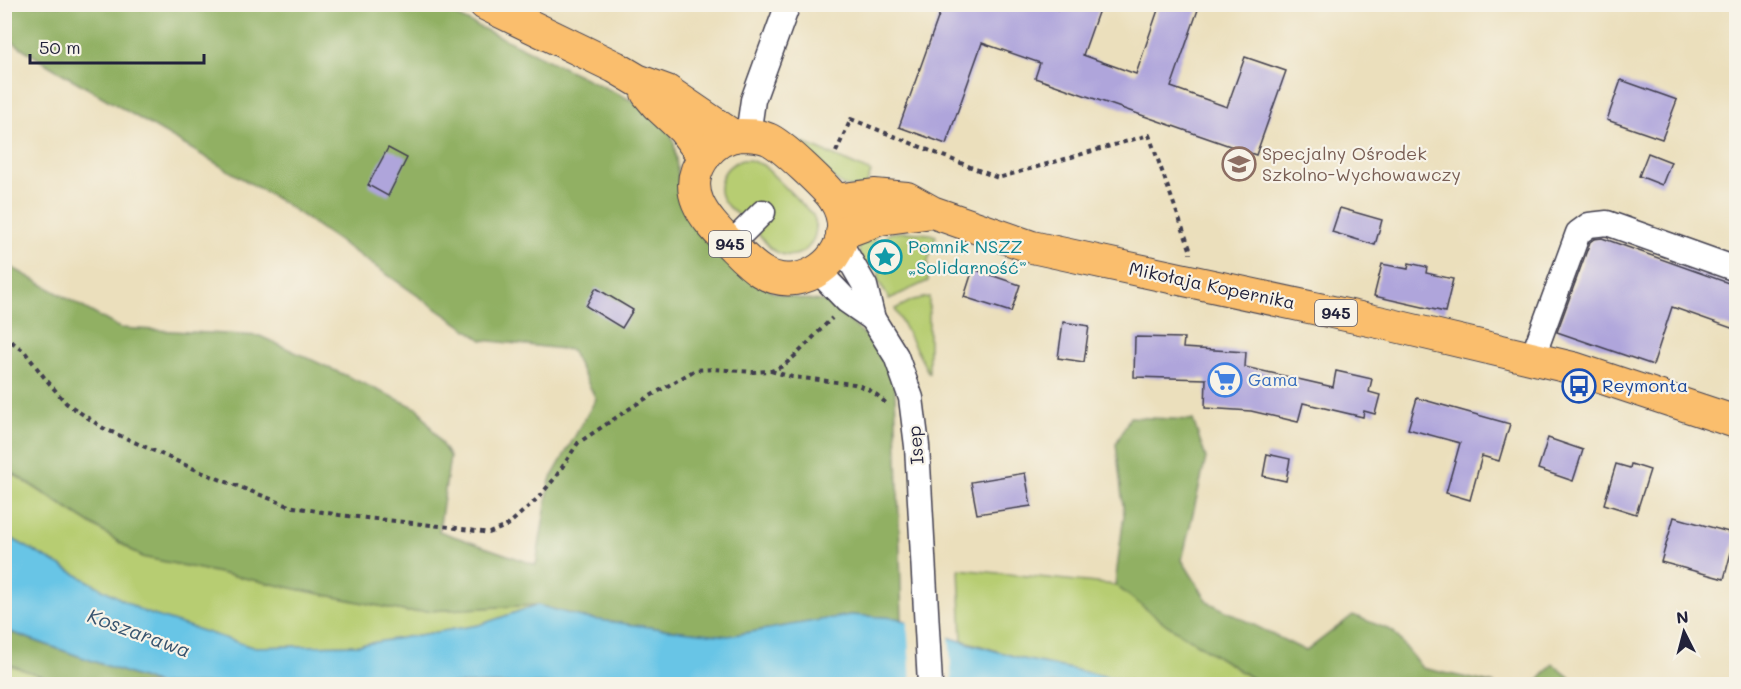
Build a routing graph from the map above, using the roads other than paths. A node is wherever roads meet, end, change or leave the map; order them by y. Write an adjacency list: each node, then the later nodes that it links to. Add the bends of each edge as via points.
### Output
1 (485, 4): 3 (main road)
2 (788, 4): 4 (street)
3 (637, 80): 4 (main road, via 667,91); 5 (main road)
4 (741, 135): 5 (main road, via 715,145); 6 (main road, via 759,136 777,144)
5 (704, 157): 10 (main road, 945, via 694,182 700,211)
6 (834, 200): 8 (main road, Mikołaja Kopernika / 945, via 874,195 907,198); 9 (main road, via 840,214)
7 (764, 212): 10 (street)
8 (932, 212): 9 (main road, Mikołaja Kopernika / 945, via 889,216); 14 (main road, Mikołaja Kopernika / 945, via 1032,246 1383,322)
9 (841, 238): 12 (main road, via 830,261); 13 (street, Isep, via 865,286)
10 (731, 244): 12 (main road, 945, via 770,277 794,279)
11 (1737, 269): 14 (street, via 1606,223 1589,225 1578,233)
12 (818, 271): 13 (street, Isep, via 847,302)
13 (873, 319): 16 (street, Isep, via 896,356 913,409)
14 (1532, 359): 15 (main road, Mikołaja Kopernika / 945, via 1573,368)
15 (1737, 422)
16 (930, 684)

